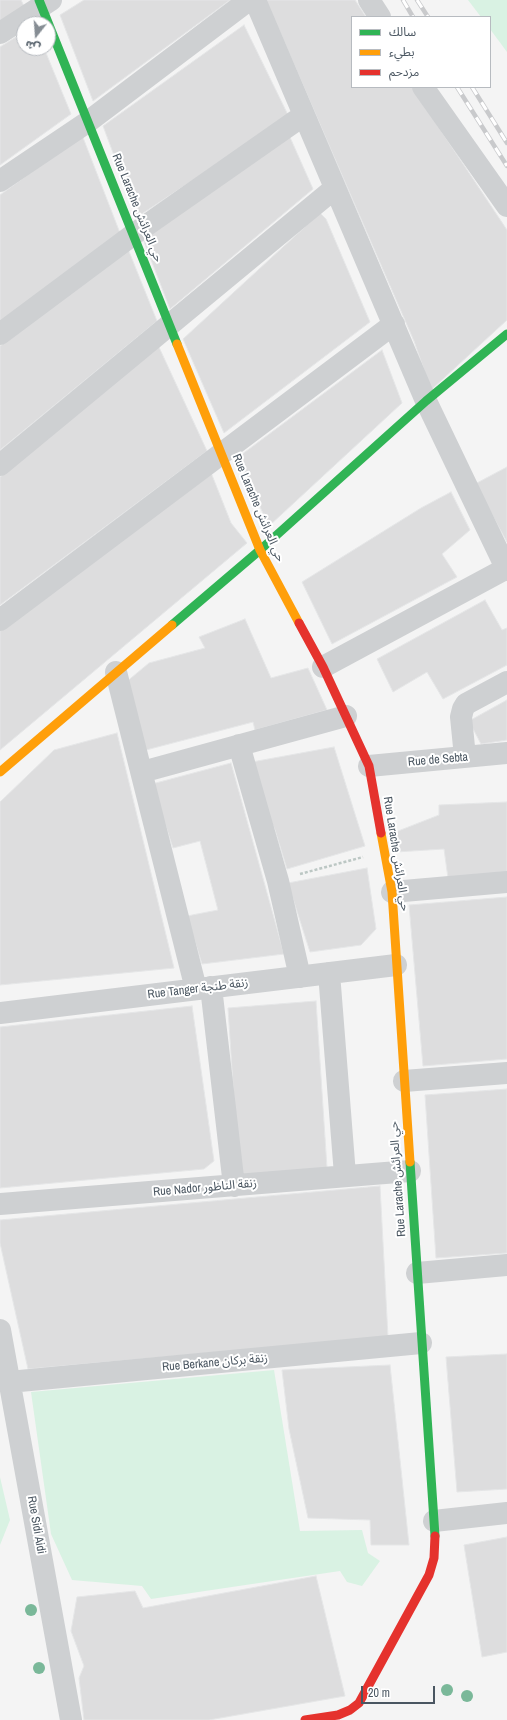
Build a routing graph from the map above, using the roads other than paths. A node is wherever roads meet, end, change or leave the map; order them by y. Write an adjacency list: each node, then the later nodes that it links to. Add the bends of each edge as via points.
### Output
1 (249, 0): 9 (street)
2 (255, 0): 8 (street)
3 (369, 0): 5 (street)
4 (44, 2): 6 (street); 9 (street, Rue Larache حي العرائش)
5 (379, 16)
6 (0, 33)
7 (424, 88): 12 (street)
8 (304, 115): 11 (street); 13 (street)
9 (89, 121): 10 (street); 13 (street, Rue Larache حي العرائش)
10 (0, 181)
11 (335, 188): 14 (street); 15 (street)
12 (507, 206)
13 (134, 234): 15 (street, Rue Larache حي العرائش); 16 (street)
14 (394, 324): 18 (street); 19 (street)
15 (171, 325): 19 (street, Rue Larache حي العرائش); 20 (street)
16 (0, 334)
17 (507, 334): 18 (street)
18 (426, 401): 21 (street); 22 (street)
19 (221, 452): 21 (street, Rue Larache حي العرائش); 23 (street)
20 (0, 465)
21 (260, 550): 24 (street, Rue Larache حي العرائش); 25 (street)
22 (507, 569): 24 (street)
23 (0, 620)
24 (323, 667): 27 (street, Rue Larache حي العرائش)
25 (116, 672): 32 (street); 33 (street)
26 (507, 682): 30 (street, via 466,704 463,709 461,717)
27 (346, 716): 28 (street); 31 (street, Rue Larache حي العرائش)
28 (239, 745): 33 (street); 38 (street, via 278,880)
29 (507, 753): 30 (street, Rue de Sebta)
30 (465, 757): 31 (street, Rue de Sebta)
31 (369, 766): 35 (street, Rue Larache حي العرائش)
32 (0, 772)
33 (142, 772): 39 (street)
34 (507, 882): 35 (street)
35 (392, 892): 36 (street, Rue Larache حي العرائش)
36 (396, 965): 37 (street, Rue Tanger زنقة طنجة); 42 (street, Rue Larache حي العرائش)
37 (329, 973): 38 (street, Rue Tanger زنقة طنجة); 44 (street)
38 (300, 977): 39 (street, Rue Tanger زنقة طنجة)
39 (204, 988): 40 (street, Rue Tanger زنقة طنجة); 45 (street)
40 (0, 1012)
41 (507, 1074): 42 (street)
42 (404, 1081): 43 (street, Rue Larache حي العرائش)
43 (410, 1171): 44 (street, Rue Nador زنقة الناظور); 48 (street, Rue Larache حي العرائش)
44 (345, 1175): 45 (street, Rue Nador زنقة الناظور)
45 (234, 1186): 46 (street, Rue Nador زنقة الناظور)
46 (0, 1204)
47 (507, 1265): 48 (street)
48 (417, 1273): 50 (street, Rue Larache حي العرائش)
49 (0, 1330): 51 (street, Rue Sidi Aidi)
50 (421, 1343): 51 (street, Rue Berkane زنقة بركان); 53 (street, Rue Larache حي العرائش)
51 (9, 1382): 54 (street, Rue Sidi Aidi)
52 (507, 1513): 53 (street)
53 (434, 1521): 55 (street, Rue Larache حي العرائش, via 434,1558 429,1575 359,1703 338,1715)
54 (71, 1720)
55 (305, 1720)

